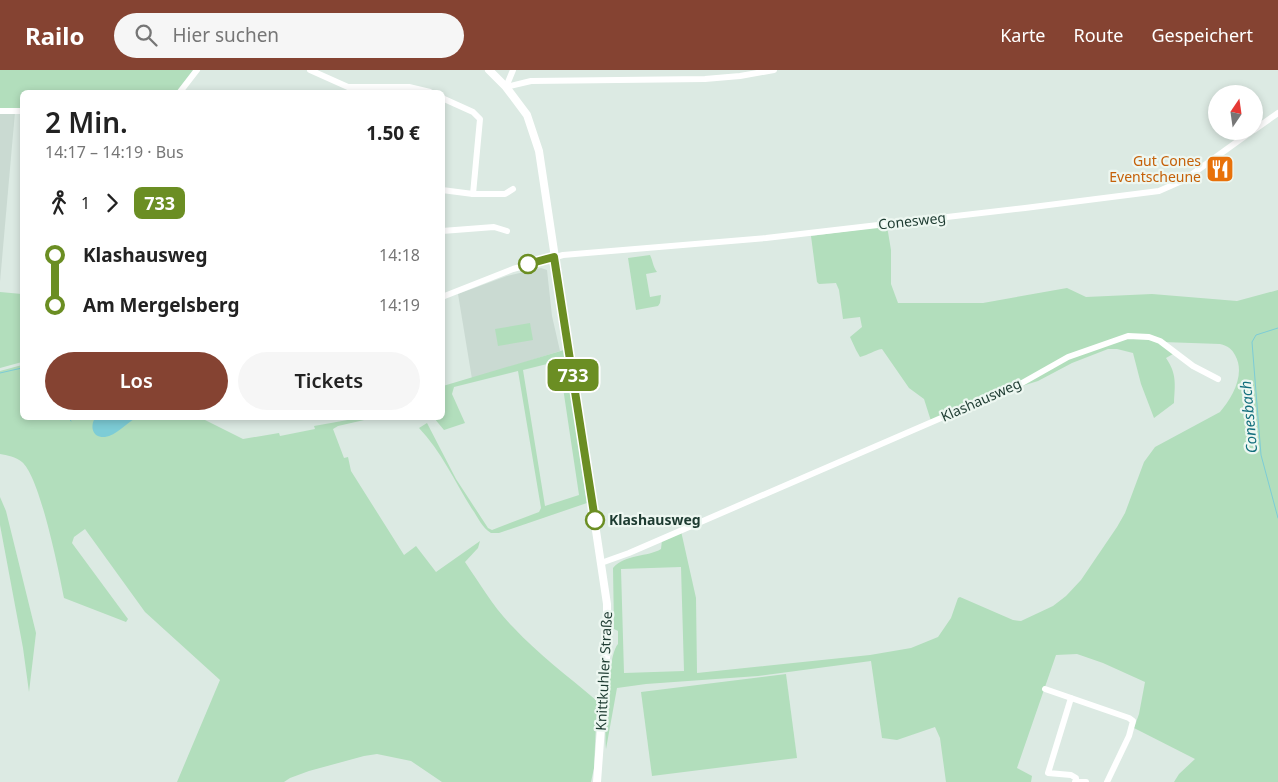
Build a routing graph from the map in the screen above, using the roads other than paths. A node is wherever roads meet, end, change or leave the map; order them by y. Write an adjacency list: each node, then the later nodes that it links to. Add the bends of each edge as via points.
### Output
1 (197, 70): 7 (street)
2 (310, 70): 8 (street, via 348,87)
3 (489, 70): 6 (street, Knittkuhler Straße)
4 (513, 70): 6 (street)
5 (774, 70): 6 (street, via 714,78 531,82)
6 (506, 86): 20 (street, Knittkuhler Straße, via 527,116 539,151)
7 (182, 90)
8 (422, 90)
9 (445, 99): 17 (street, via 473,112 480,119)
10 (20, 110): 11 (street)
11 (0, 112)
12 (1278, 113): 13 (street, Conesweg)
13 (1263, 124)
14 (1240, 140): 20 (street, Conesweg, via 1184,180 1148,193 766,238)
15 (513, 189): 17 (street, via 505,194)
16 (445, 190): 17 (street)
17 (473, 194)
18 (445, 231): 19 (street, via 494,227)
19 (507, 231)
20 (554, 257): 21 (street, Conesweg); 23 (street, Knittkuhler Straße)
21 (445, 296)
22 (1218, 379): 23 (street, Klashausweg, via 1193,366 1160,341 1128,336 1068,357 1022,383 943,418)
23 (602, 563): 26 (street, Knittkuhler Straße, via 607,628)
24 (1045, 689): 25 (street)
25 (1071, 698): 27 (street, via 1048,773 1071,775); 29 (street, via 1133,721)
26 (597, 782)
27 (1076, 782): 28 (street)
28 (1086, 782)
29 (1108, 782)

